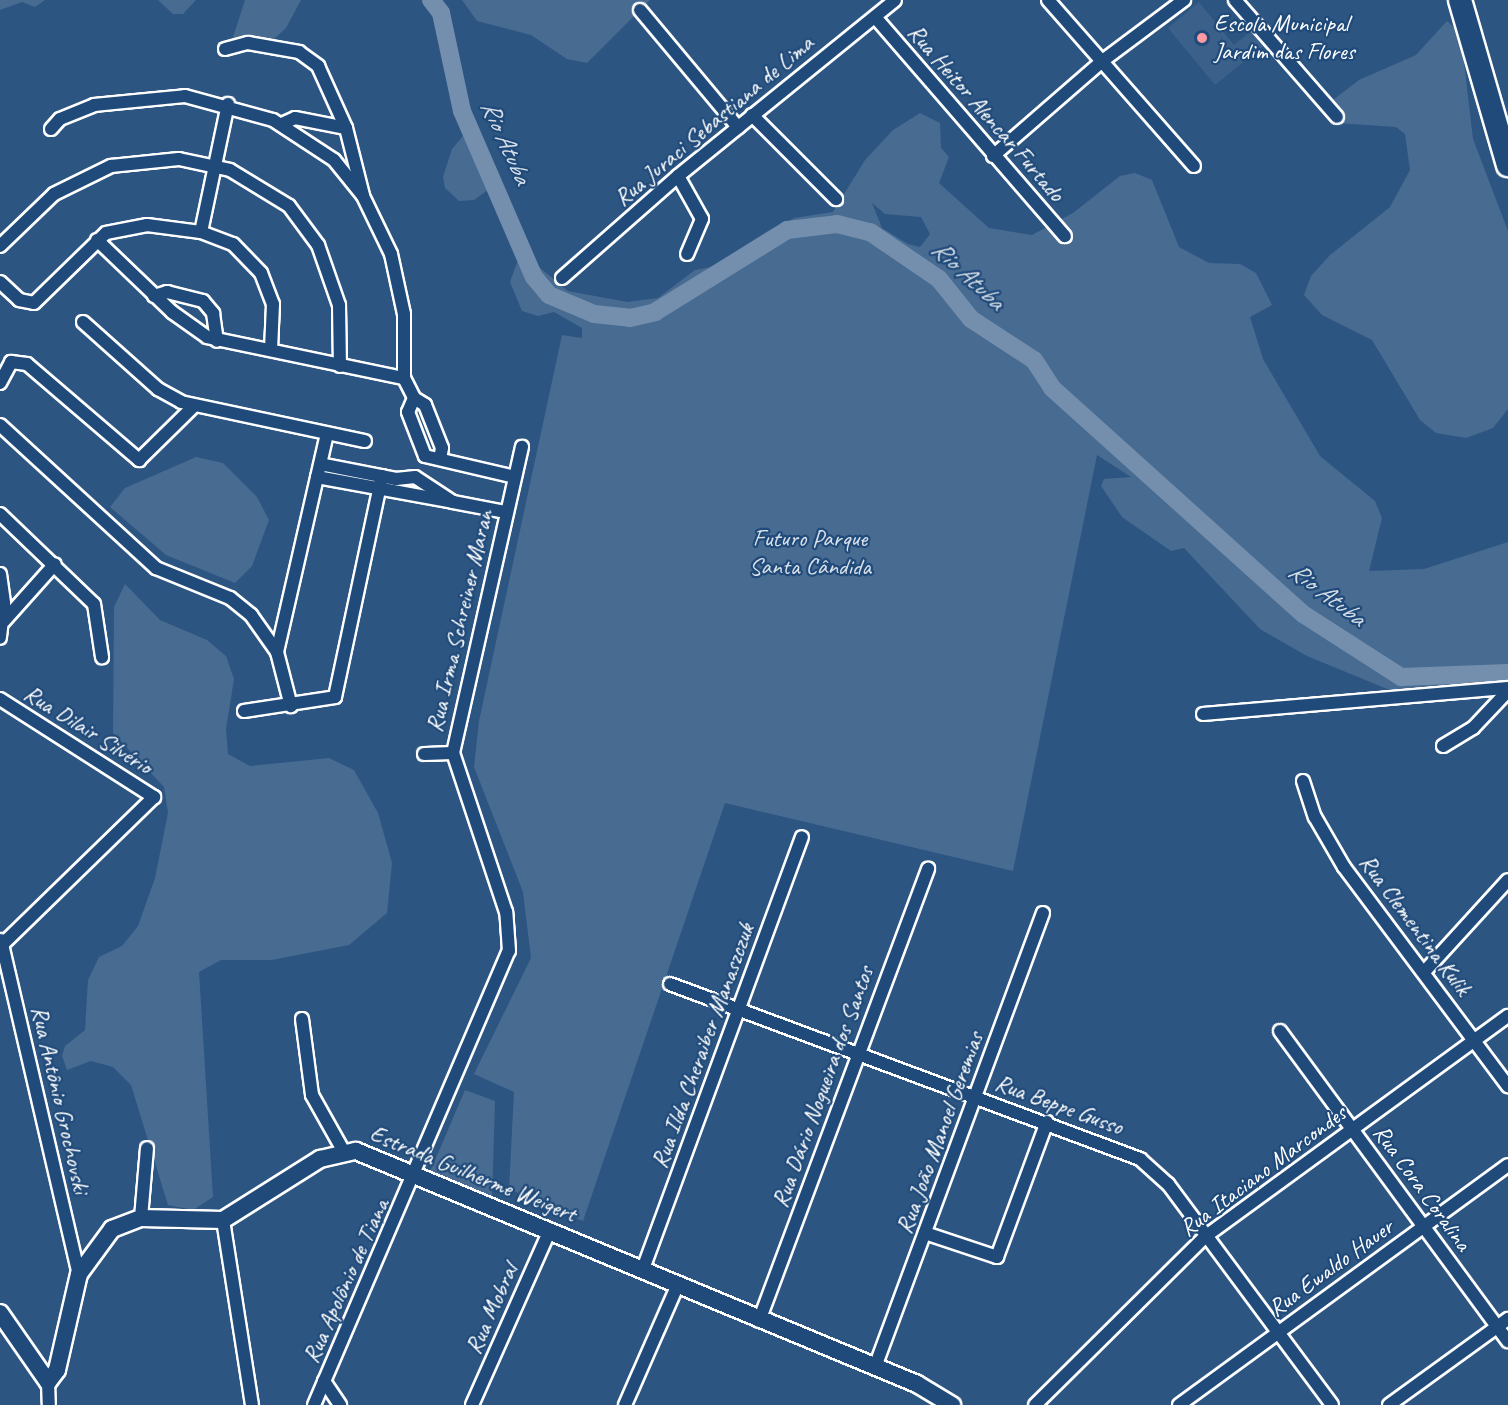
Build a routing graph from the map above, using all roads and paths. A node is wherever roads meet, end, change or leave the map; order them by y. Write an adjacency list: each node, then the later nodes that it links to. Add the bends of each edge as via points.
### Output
1 (895, 0): 7 (street, Rua Juraci Sebastiana de Lima)
2 (1048, 0): 9 (street)
3 (1184, 0): 9 (street)
4 (1235, 0): 12 (street)
5 (1460, 0): 19 (highway)
6 (640, 10): 14 (street)
7 (875, 17): 11 (street, Rua Juraci Sebastiana de Lima); 17 (street, Rua Heitor Alencar Furtado)
8 (225, 49): 15 (street, via 248,43 305,55 323,73)
9 (1101, 62): 17 (street); 20 (street)
10 (228, 104): 13 (street); 16 (street, via 139,96 72,112); 18 (street)
11 (752, 115): 14 (street, Rua Juraci Sebastiana de Lima); 23 (street)
12 (1337, 117)
13 (282, 124): 15 (street, via 295,118); 22 (street, via 334,160)
14 (738, 127): 21 (street, Rua Juraci Sebastiana de Lima)
15 (346, 128): 22 (street)
16 (51, 129)
17 (993, 156): 25 (street, Rua Heitor Alencar Furtado)
18 (213, 165): 24 (street); 27 (street, via 162,159 95,171 43,201); 35 (street, via 276,195 309,231 335,291)
19 (1508, 165)
20 (1194, 166)
21 (678, 176): 28 (street, via 702,219); 29 (street, Rua Juraci Sebastiana de Lima)
22 (363, 196): 36 (street, via 397,274)
23 (836, 199)
24 (201, 232): 26 (street, via 133,225); 34 (street, via 232,244 261,273 275,315)
25 (1065, 236)
26 (97, 240): 30 (street, via 38,302 22,302); 31 (street)
27 (0, 246)
28 (687, 254)
29 (562, 278)
30 (0, 282)
31 (154, 296): 33 (street, via 190,328); 33 (street, via 167,292 203,301 213,313)
32 (83, 322): 39 (street, via 158,389)
33 (217, 340): 34 (street)
34 (271, 350): 35 (street)
35 (340, 366): 36 (street)
36 (404, 378): 38 (street)
37 (0, 383): 39 (street, via 11,362 27,364 139,460)
38 (414, 399): 44 (street, via 425,405 442,448); 44 (street, via 408,412 425,456)
39 (194, 406): 41 (street)
40 (0, 425): 59 (street, via 156,568 238,604)
41 (327, 434): 42 (street); 45 (street)
42 (365, 441)
43 (522, 447): 48 (street, Rua Irma Schreiner Maran)
44 (440, 459): 48 (street)
45 (320, 464): 46 (street); 47 (street)
46 (382, 476): 49 (street); 50 (street)
47 (317, 477): 50 (street); 59 (street)
48 (514, 477): 53 (street, Rua Irma Schreiner Maran)
49 (423, 479): 51 (street); 52 (street)
50 (379, 489): 51 (street); 63 (street, via 337,692 327,702)
51 (417, 497): 52 (street)
52 (453, 502): 53 (street)
53 (506, 512): 67 (street, Rua Irma Schreiner Maran)
54 (0, 514): 55 (street)
55 (55, 564): 57 (street); 60 (street, via 94,604)
56 (0, 574): 57 (street)
57 (4, 621): 58 (street)
58 (0, 638)
59 (278, 652): 63 (street)
60 (102, 657)
61 (1508, 690): 65 (street); 66 (street, via 1473,728)
62 (0, 699): 74 (street, Rua Dilair Silvério, via 154,797)
63 (291, 706): 64 (street)
64 (244, 711)
65 (1203, 714)
66 (1443, 746)
67 (453, 753): 68 (street); 90 (street, Rua Irma Schreiner Maran, via 511,938)
68 (424, 754)
69 (1303, 781): 75 (street, Rua Clementina Kulik, via 1315,817 1344,867)
70 (802, 837): 77 (street, Rua Ilda Cheraiber Manaszczuk)
71 (927, 868): 82 (street, Rua Dário Nogueira dos Santos)
72 (1508, 880): 75 (street)
73 (1043, 913): 84 (street, Rua João Manoel Geremias)
74 (1, 943): 98 (street, Rua Antônio Grochovski)
75 (1425, 971): 81 (street, Rua Clementina Kulik)
76 (670, 984): 77 (street, Rua Beppe Gusso)
77 (739, 1009): 82 (street, Rua Beppe Gusso); 97 (street, Rua Ilda Cheraiber Manaszczuk)
78 (1508, 1016): 81 (street, Rua Itaciano Marcondes)
79 (302, 1019): 88 (street, via 312,1095)
80 (1280, 1031): 86 (street, Rua Cora Coralina)
81 (1475, 1040): 83 (street, Rua Clementina Kulik); 86 (street, Rua Itaciano Marcondes)
82 (858, 1053): 84 (street, Rua Beppe Gusso); 102 (street, Rua Dário Nogueira dos Santos)
83 (1508, 1086)
84 (975, 1096): 85 (street, Rua Beppe Gusso); 95 (street, Rua João Manoel Geremias)
85 (1047, 1122): 95 (street, via 996,1257); 96 (street, Rua Beppe Gusso, via 1150,1166)
86 (1352, 1129): 93 (street, Rua Cora Coralina); 96 (street, Rua Itaciano Marcondes)
87 (147, 1148): 91 (street)
88 (344, 1152): 90 (street, Estrada Guilherme Weigert, via 366,1153); 92 (street, Estrada Guilherme Weigert, via 304,1168)
89 (1508, 1165): 93 (street, Rua Ewaldo Hauer)
90 (417, 1174): 94 (street, Estrada Guilherme Weigert); 107 (street, Rua Apolônio de Tiana)
91 (141, 1218): 92 (street); 98 (street, via 102,1238)
92 (223, 1220): 110 (street)
93 (1424, 1227): 103 (street, Rua Cora Coralina); 104 (street, Rua Ewaldo Hauer)
94 (550, 1230): 97 (street, Estrada Guilherme Weigert); 113 (street, Rua Mobral)
95 (925, 1233): 106 (street, Rua João Manoel Geremias)
96 (1206, 1236): 104 (street, Rua Beppe Gusso); 116 (street, Rua Itaciano Marcondes)
97 (643, 1269): 99 (street, Estrada Guilherme Weigert)
98 (79, 1274): 108 (street, via 57,1370)
99 (678, 1284): 102 (street, Estrada Guilherme Weigert); 114 (street)
100 (0, 1313): 108 (street, via 41,1380)
101 (1508, 1319): 103 (street)
102 (759, 1321): 106 (street, Estrada Guilherme Weigert)
103 (1497, 1326): 105 (street, Rua Cora Coralina); 119 (street)
104 (1278, 1333): 117 (street, Rua Ewaldo Hauer); 118 (street, Rua Beppe Gusso)
105 (1508, 1341)
106 (875, 1367): 115 (street, Estrada Guilherme Weigert)
107 (324, 1381): 111 (street, Rua Apolônio de Tiana); 112 (street)
108 (48, 1382): 109 (street)
109 (48, 1405)
110 (252, 1405)
111 (314, 1405)
112 (340, 1405)
113 (472, 1405)
114 (624, 1405)
115 (952, 1405)
116 (1035, 1405)
117 (1179, 1405)
118 (1332, 1405)
119 (1389, 1405)

